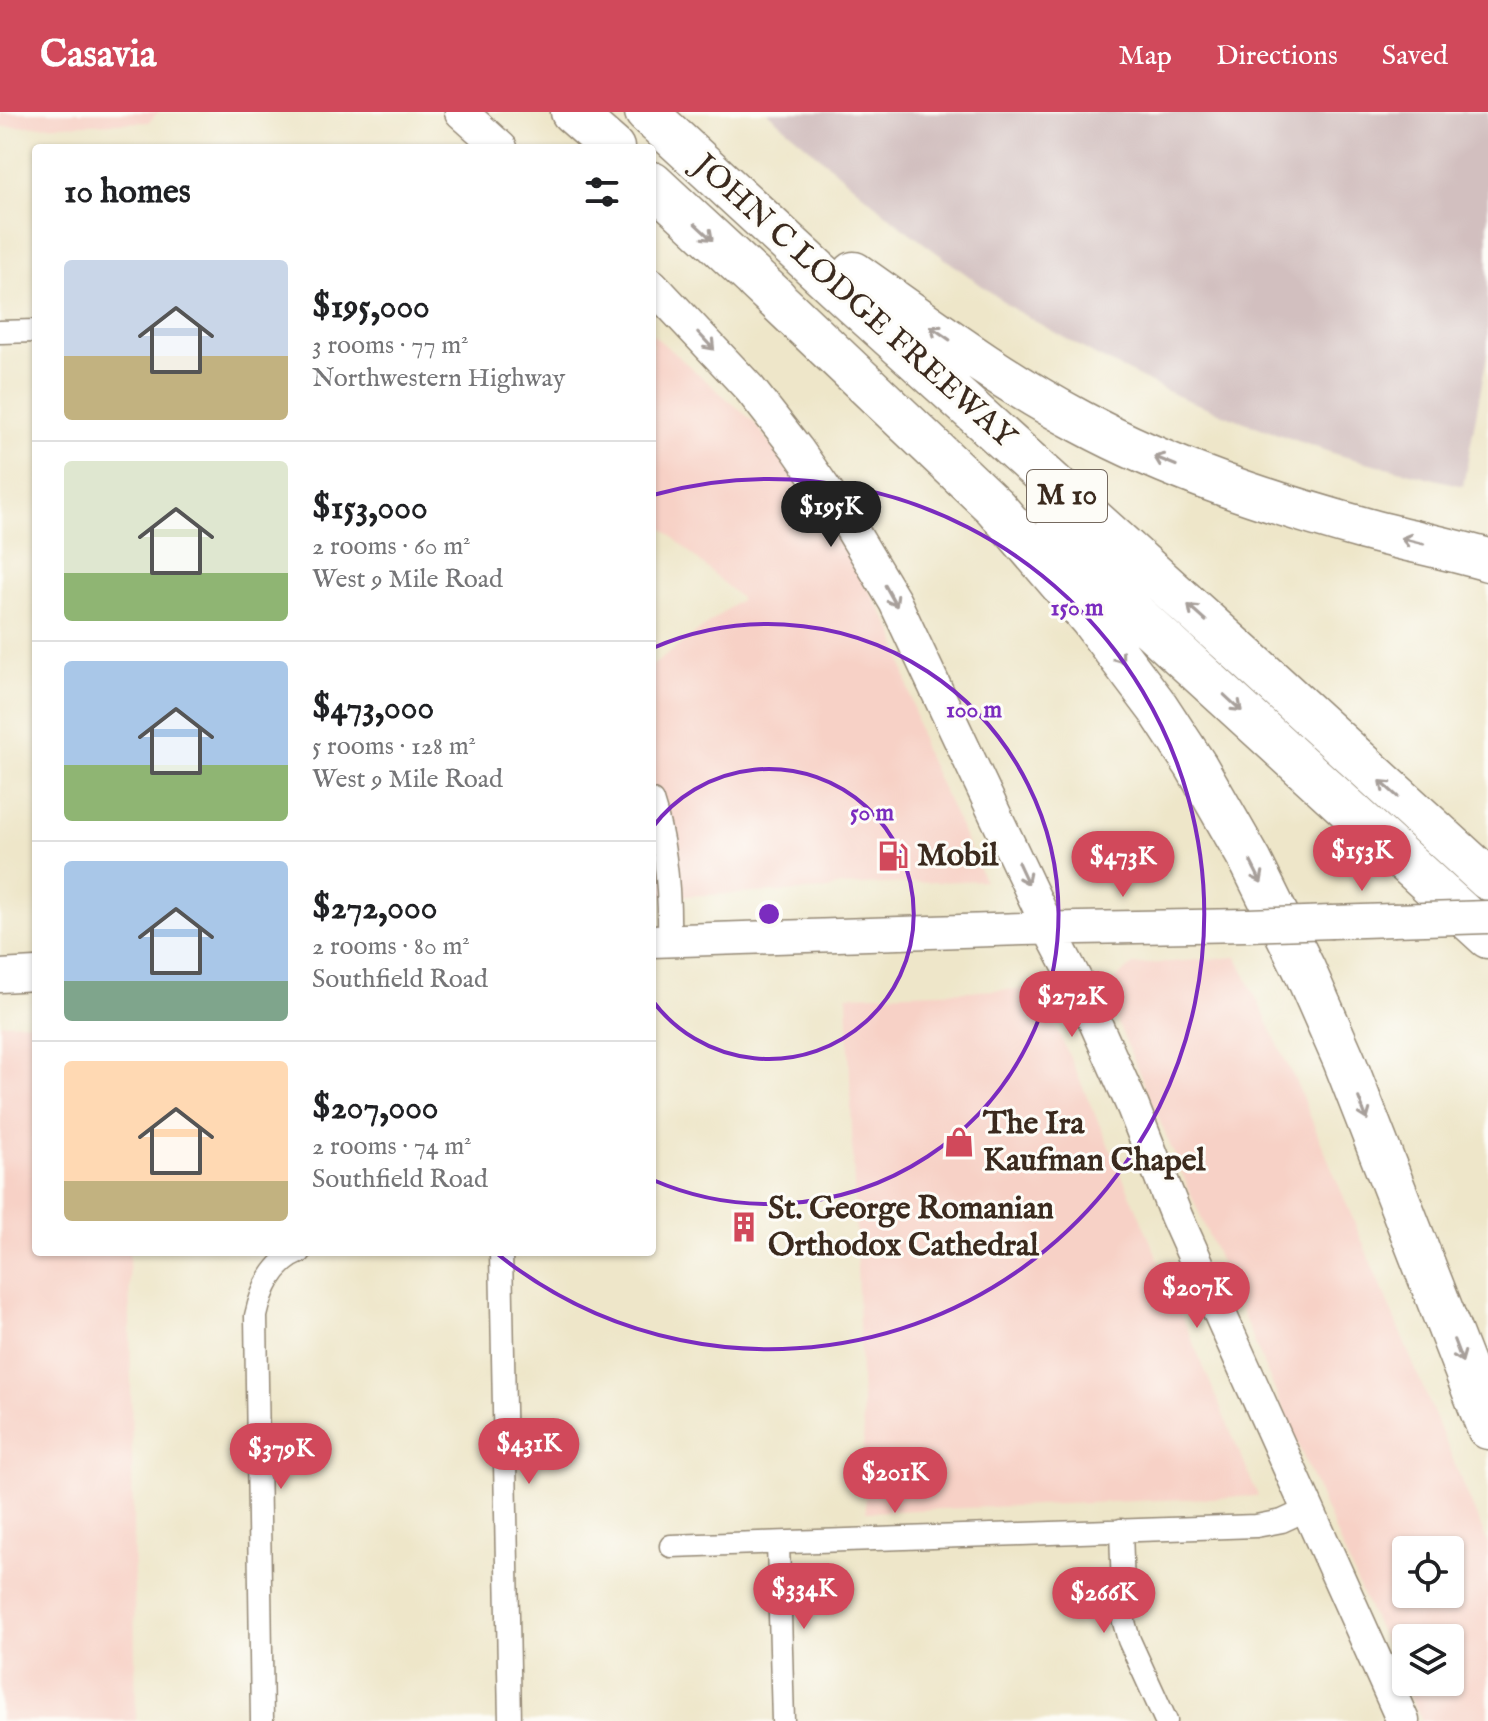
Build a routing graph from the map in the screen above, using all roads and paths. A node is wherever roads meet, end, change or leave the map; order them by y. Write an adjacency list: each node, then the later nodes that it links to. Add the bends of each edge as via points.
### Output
1 (461, 112): 5 (main road)
2 (572, 112): 6 (highway)
3 (646, 112): 14 (highway, JOHN C LODGE FREEWAY / M 10, one-way to 3)
4 (672, 112): 12 (highway, one-way to 4, via 1227,486 1083,423 1008,381 839,263)
5 (497, 144)
6 (608, 144)
7 (656, 187): 8 (highway, JOHN C LODGE FREEWAY / M 10, one-way to 8)
8 (756, 280): 17 (highway, JOHN C LODGE FREEWAY / M 10, one-way to 17, via 1007,496); 23 (highway, one-way to 23, via 995,507 1091,619 1196,766 1304,969)
9 (656, 289): 16 (main road, one-way to 16, via 750,389 861,545 895,602)
10 (32, 331): 11 (street)
11 (0, 332)
12 (1488, 560)
13 (656, 817): 18 (street, via 670,899)
14 (1488, 879)
15 (1488, 917): 16 (main road, bridge)
16 (1049, 929): 18 (main road); 24 (main road, via 1133,1107 1176,1216)
17 (1488, 937)
18 (661, 940)
19 (32, 974): 20 (main road)
20 (0, 976)
21 (293, 1256): 28 (street, via 271,1276 256,1316)
22 (501, 1256): 29 (street)
23 (1488, 1428)
24 (1308, 1509): 25 (street, via 1256,1526); 32 (main road)
25 (1121, 1530): 26 (street); 31 (street, via 1124,1622)
26 (778, 1543): 27 (street); 30 (street)
27 (671, 1546)
28 (262, 1721)
29 (510, 1721)
30 (783, 1721)
31 (1166, 1721)
32 (1403, 1721)

